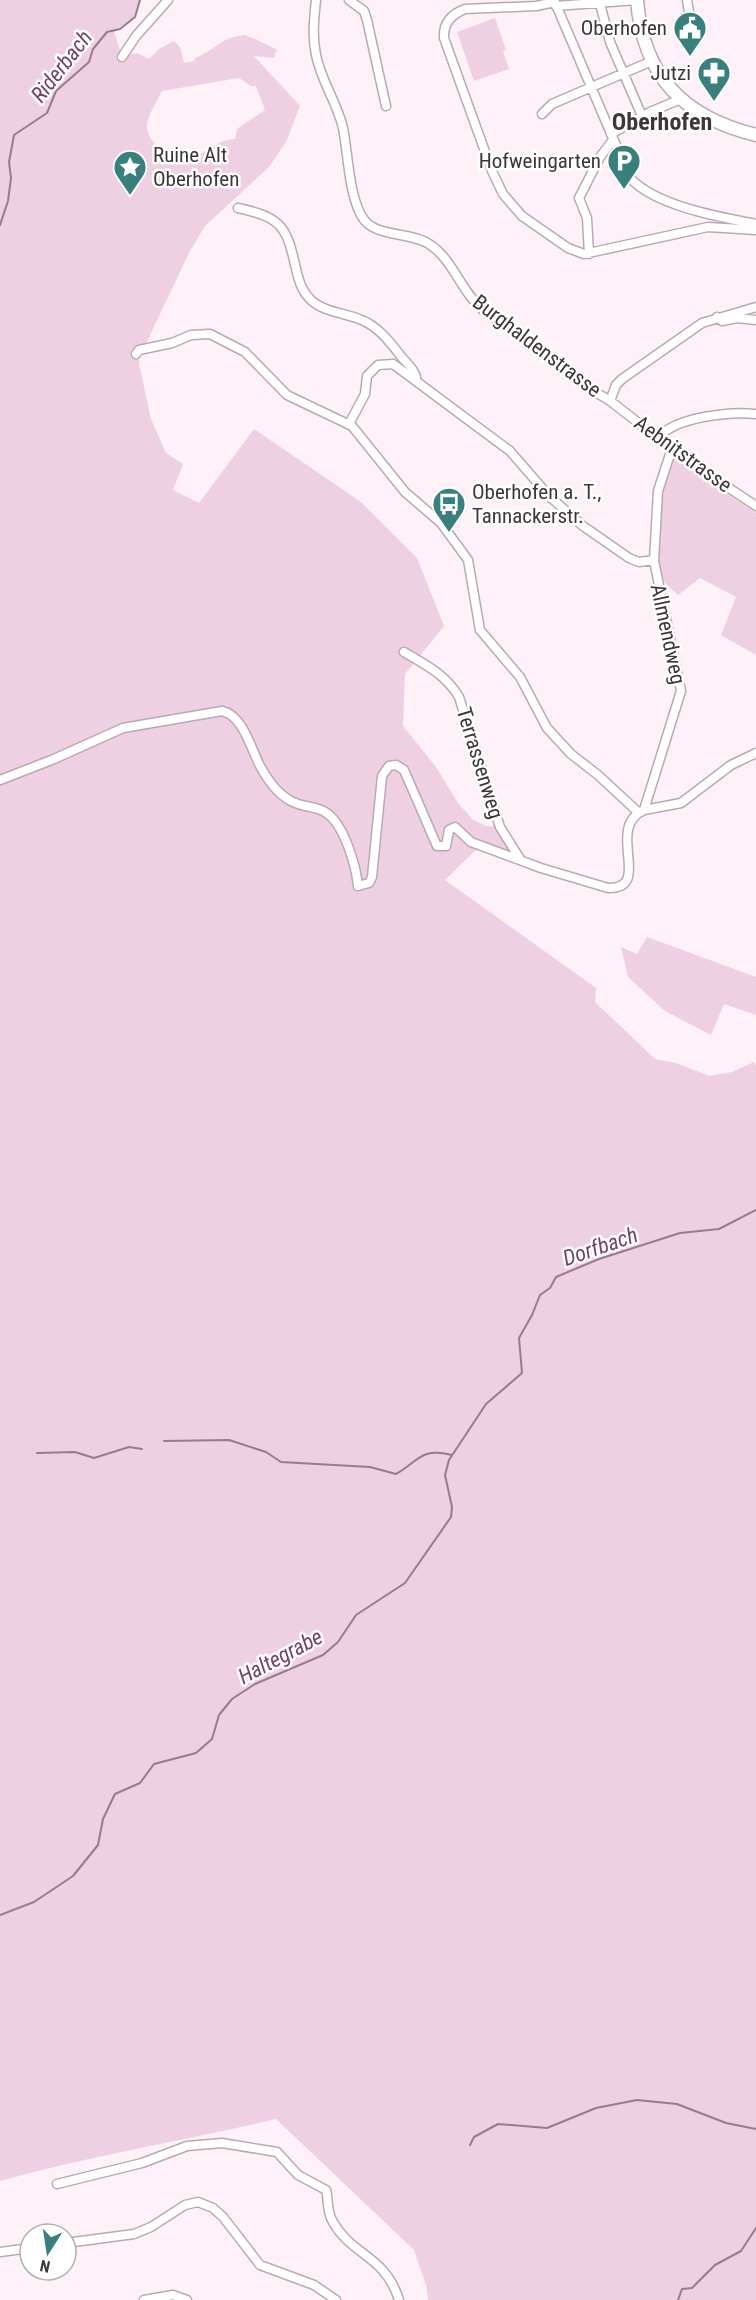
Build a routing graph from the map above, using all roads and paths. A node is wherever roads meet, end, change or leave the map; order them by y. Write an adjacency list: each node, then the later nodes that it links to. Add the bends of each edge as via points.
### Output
1 (168, 0): 9 (street)
2 (316, 0): 28 (street, Burghaldenstrasse, via 314,37 319,69 343,126 358,209 366,221 429,244 479,306)
3 (349, 0): 14 (street, via 364,11 368,20)
4 (637, 0): 6 (street); 10 (main road, via 640,29)
5 (687, 0): 8 (street)
6 (599, 2): 7 (street); 11 (street)
7 (555, 3): 12 (street); 22 (street, via 465,9 446,23 444,38 503,194 522,216 575,252)
8 (694, 43)
9 (122, 57)
10 (652, 62): 11 (street); 13 (main road)
11 (623, 73): 12 (street); 16 (street)
12 (591, 87): 15 (street, via 552,104); 18 (street)
13 (681, 99): 16 (street); 17 (main road, via 707,118)
14 (386, 106)
15 (542, 114)
16 (642, 116): 18 (street)
17 (756, 135)
18 (612, 137): 20 (street, via 626,173 646,192 719,217); 22 (street, via 579,198 586,218)
19 (238, 208): 27 (street, via 278,222 287,235 300,284 308,297 321,307 359,319 377,330 413,369)
20 (756, 224)
21 (756, 230): 22 (street, via 718,226 687,230)
22 (589, 254)
23 (756, 307): 24 (street)
24 (717, 316): 25 (street, via 722,321); 28 (street, via 632,371 616,385)
25 (756, 320)
26 (136, 354): 30 (street, via 139,350 207,334 237,347 287,395)
27 (416, 378): 30 (street, via 393,364 378,364 367,376 365,394); 34 (street, via 510,451 549,496 583,526 629,558 639,562)
28 (610, 400): 31 (street, Aebnitstrasse)
29 (756, 414): 31 (street, via 716,415 670,427)
30 (349, 424): 38 (street, via 405,492 441,523 468,560 480,630 520,677 552,735)
31 (659, 437): 32 (street, Aebnitstrasse)
32 (672, 448): 33 (street, Aebnitstrasse); 34 (street, Allmendweg, via 658,491)
33 (756, 506)
34 (654, 560): 38 (street, Allmendweg, via 681,691)
35 (404, 652): 39 (street, Terrassenweg, via 435,670 459,697 500,827)
36 (756, 753): 38 (street, via 731,765 681,803)
37 (0, 780): 39 (street, via 123,728 222,711 237,721 261,768 279,792 332,818 354,863 358,886 369,883 372,877 381,786 384,772 391,765 404,770 437,846 446,846 454,827 468,840)
38 (642, 812): 39 (street, Allmendweg, via 626,833 630,874 618,887 608,888)
39 (520, 860)
40 (57, 2184): 47 (street, via 142,2163 187,2146 222,2144 276,2152 298,2175 326,2190 334,2224 382,2267)
41 (78, 2241): 46 (street, via 134,2234 185,2205 198,2202 223,2217 260,2265 314,2285)
42 (18, 2250): 43 (street)
43 (0, 2252)
44 (144, 2300): 45 (street, via 173,2295)
45 (187, 2300)
46 (336, 2300)
47 (399, 2300)

